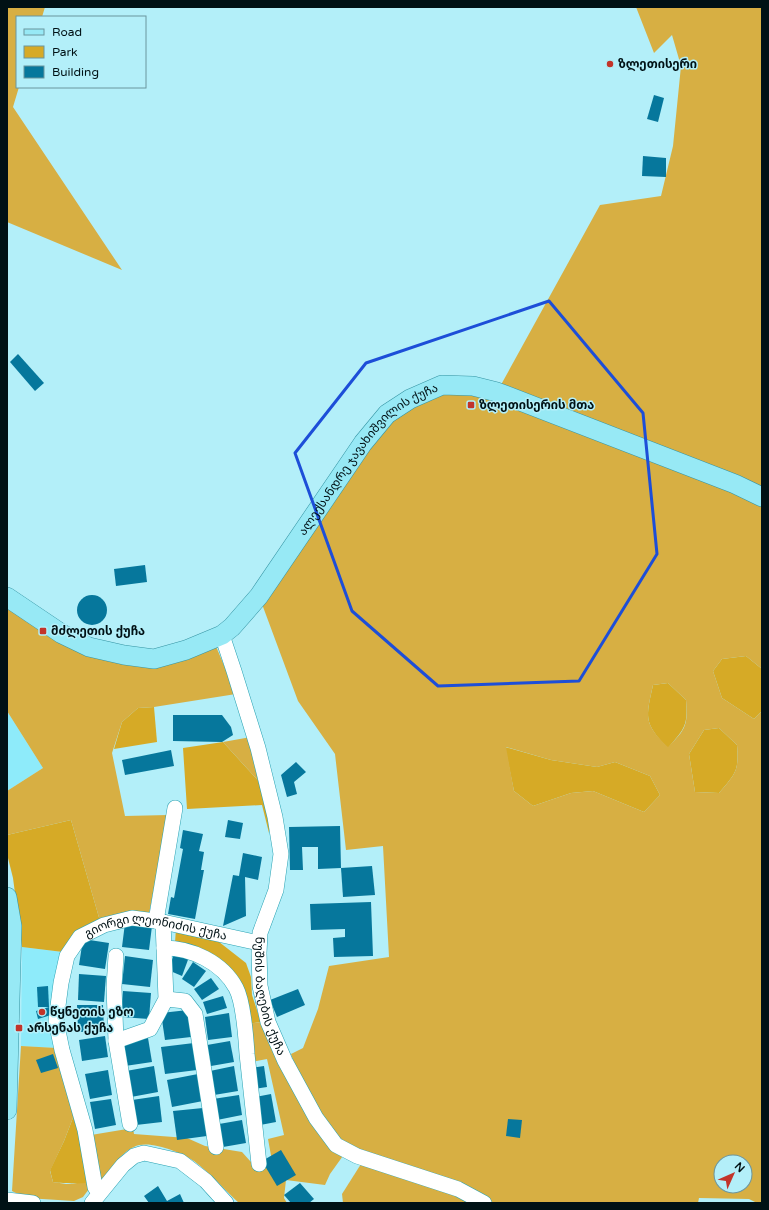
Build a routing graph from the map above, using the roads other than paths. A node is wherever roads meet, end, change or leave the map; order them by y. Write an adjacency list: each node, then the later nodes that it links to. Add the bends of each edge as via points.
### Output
1 (762, 497): 3 (main road, ალექსანდრე ჯავახიშვილის ქუჩა, via 735,484 497,392 473,386 442,385 410,399 387,414 363,443 259,596)
2 (7, 597): 3 (main road, ალექსანდრე ჯავახიშვილის ქუჩა, via 62,634 89,647 124,655 154,659 186,650)
3 (222, 635): 7 (street, ნუშის ბაღების ქუჩა, via 258,748 281,854 276,890 260,933)
4 (175, 808): 6 (street)
5 (7, 897): 12 (main road, via 12,926)
6 (160, 921): 7 (street, გიორგი ლეონიძის ქუჩა); 8 (street); 16 (street, გიორგი ლეონიძის ქუჩა, via 132,918 104,925 80,937 67,956 56,1021 85,1130)
7 (260, 943): 20 (street, ნუშის ბაღების ქუჩა, via 260,986 268,1022 285,1061 316,1118 336,1145 357,1156 458,1189)
8 (164, 948): 10 (street); 15 (street, via 179,948 197,954 215,965 236,988 244,1027)
9 (116, 956): 11 (street)
10 (166, 999): 11 (street, via 150,1029); 14 (street, via 185,1001 195,1014)
11 (116, 1041): 13 (street)
12 (7, 1110)
13 (130, 1124)
14 (216, 1147)
15 (259, 1164)
16 (96, 1198): 19 (street, გიორგი ლეონიძის ქუჩა, via 122,1165 134,1156 144,1153 180,1161 206,1181)
17 (7, 1200): 18 (street)
18 (33, 1203)
19 (226, 1203)
20 (484, 1203)

